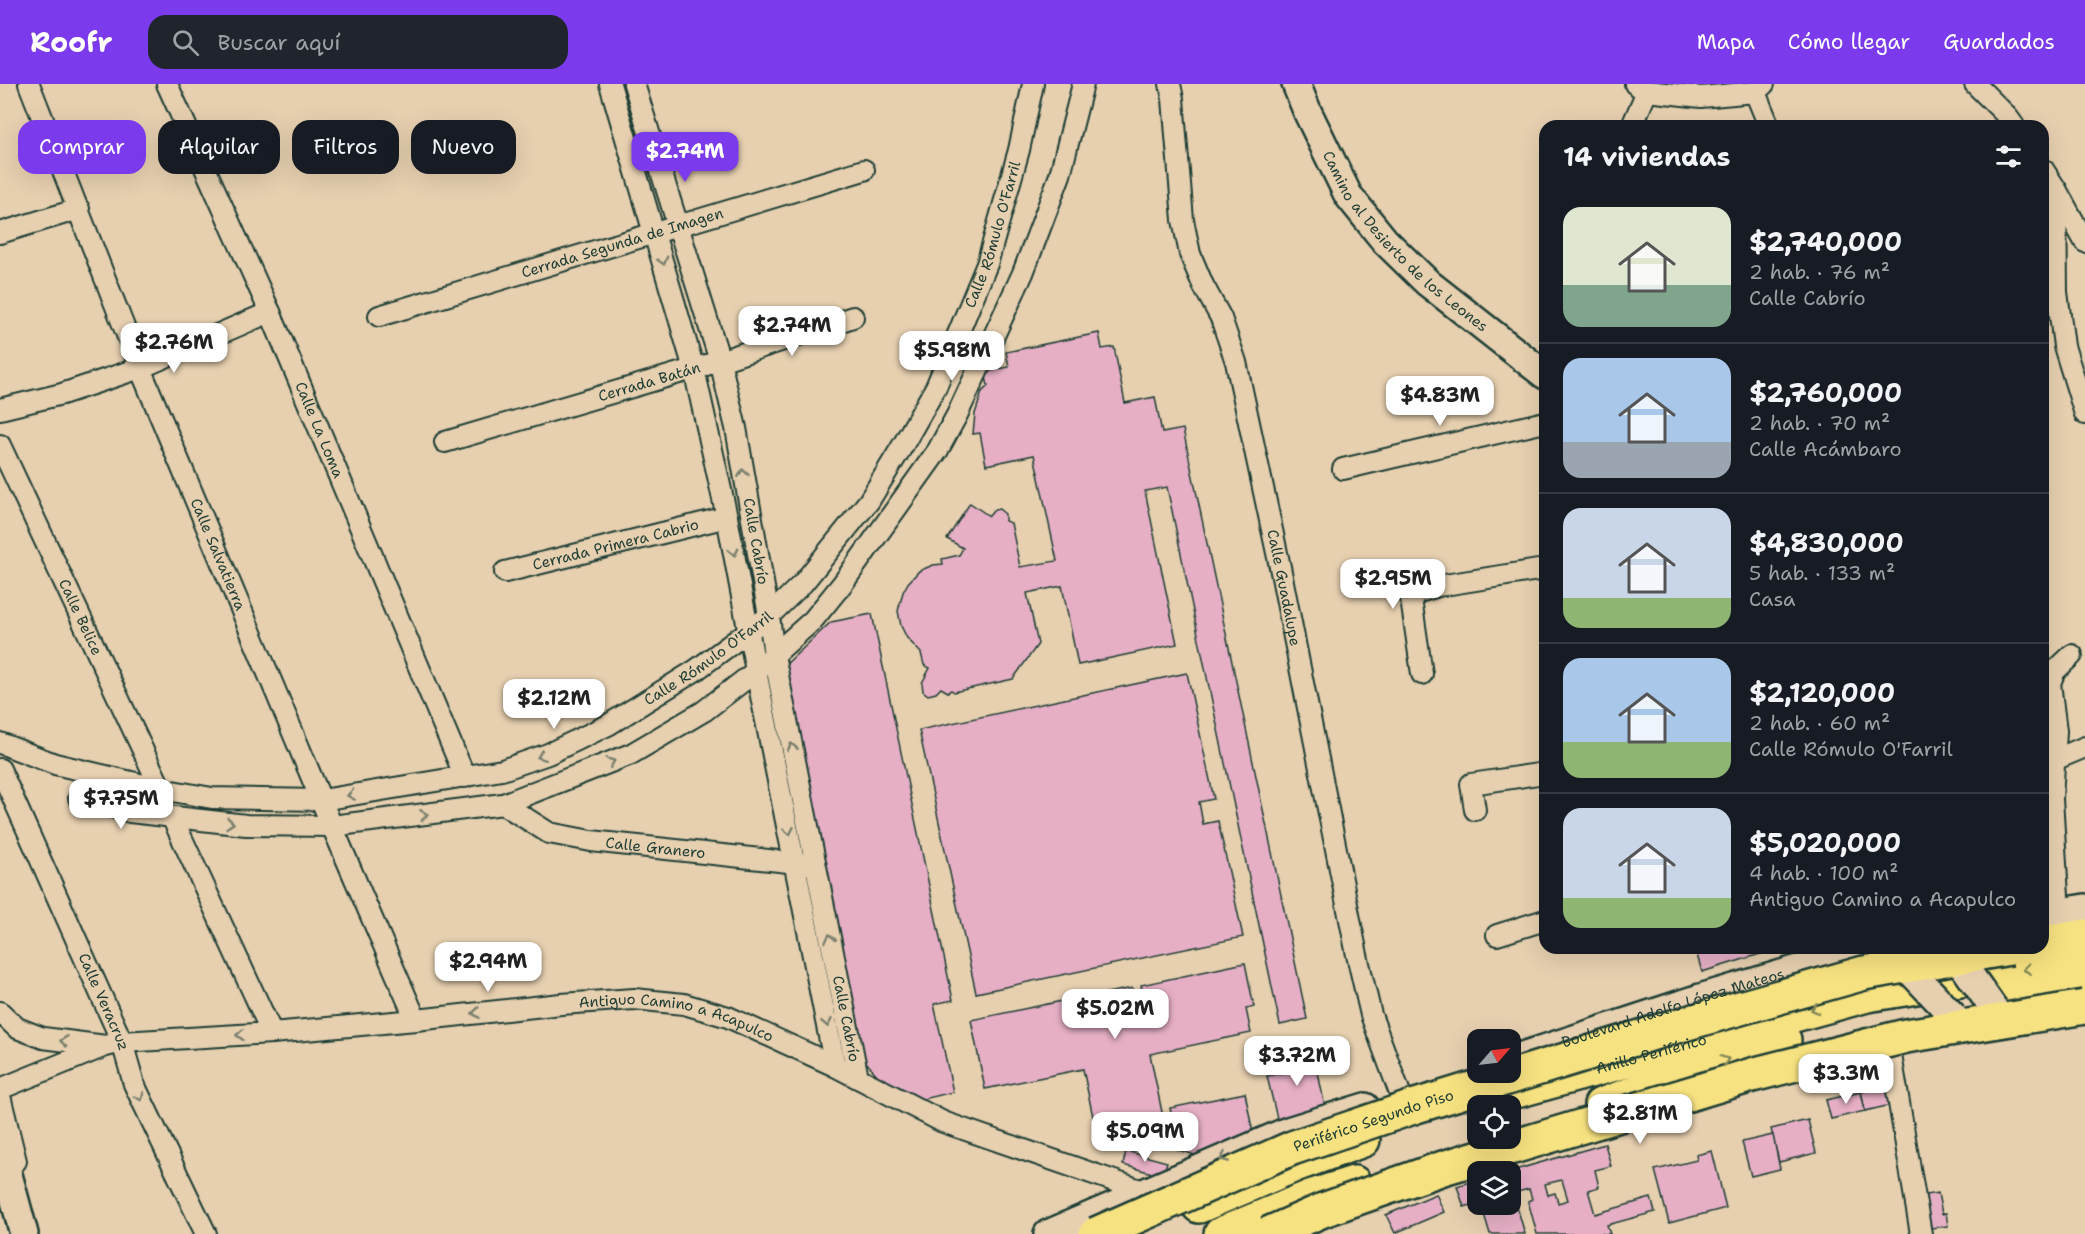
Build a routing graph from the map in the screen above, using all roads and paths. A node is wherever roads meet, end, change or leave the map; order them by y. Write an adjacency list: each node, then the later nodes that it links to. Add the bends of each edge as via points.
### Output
1 (29, 84): 17 (street, Calle Salvatierra)
2 (167, 84): 22 (street, Calle La Loma)
3 (1033, 84): 38 (street, Calle Rómulo O'Farril, via 987,264 936,387 869,501 803,583)
4 (1083, 84): 40 (street, via 1060,175 1023,273 957,415 938,450 843,583 813,620)
5 (1170, 84): 89 (street, Calle Guadalupe, via 1190,254 1221,318 1236,362 1371,1015)
6 (1296, 84): 28 (main road, Camino al Desierto de los Leones, via 1348,195 1385,241 1428,284)
7 (1975, 84): 14 (street)
8 (637, 85): 9 (street); 18 (street, Calle Cabrío)
9 (611, 88): 20 (street, Calle Cabrío)
10 (1641, 88): 11 (street, via 1701,96); 12 (street)
11 (1759, 88): 13 (street)
12 (1633, 120)
13 (1767, 120)
14 (2010, 120)
15 (864, 170): 18 (street, Cerrada Segunda de Imagen)
16 (2050, 192): 21 (street); 30 (street, via 2064,346)
17 (79, 209): 19 (street); 26 (street, Calle Salvatierra)
18 (679, 226): 20 (street, Cerrada Segunda de Imagen); 25 (street, Calle Cabrío)
19 (0, 233)
20 (655, 233): 23 (street, Cerrada Segunda de Imagen); 27 (street, Calle Cabrío, one-way to 27)
21 (2085, 242)
22 (270, 312): 26 (street); 49 (street, Calle La Loma)
23 (379, 316)
24 (853, 317): 25 (street, Cerrada Batán)
25 (720, 361): 27 (street, Cerrada Batán); 38 (street, Calle Cabrío, one-way to 25, via 736,428)
26 (140, 368): 29 (street, via 62,394); 52 (street, Calle Salvatierra)
27 (694, 369): 32 (street, Cerrada Batán); 35 (street, Calle Cabrío)
28 (1539, 370)
29 (0, 409)
30 (2085, 414)
31 (1539, 423): 34 (street)
32 (445, 442)
33 (0, 445): 50 (street, Calle Belice)
34 (1343, 469)
35 (727, 517): 37 (street, Cerrada Primera Cabrio); 39 (street, Calle Cabrío, one-way to 39)
36 (1539, 570): 43 (street, via 1438,586 1413,594)
37 (505, 572)
38 (769, 616): 39 (street, Calle Rómulo O'Farril); 40 (street, Calle Cabrío)
39 (749, 631): 42 (street, Calle Cabrío); 49 (street, Calle Rómulo O'Farril, one-way to 49, via 696,670 608,725 548,754 502,770)
40 (774, 655): 42 (street); 58 (street, Calle Cabrío, one-way to 40)
41 (2072, 655): 46 (street, via 2055,671 2050,683 2056,731)
42 (756, 671): 53 (street, one-way to 42, via 631,754 704,711); 57 (street, Calle Cabrío, one-way to 57)
43 (1422, 674)
44 (0, 742): 50 (street, Calle Rómulo O'Farril, via 55,764)
45 (2085, 747): 46 (street)
46 (2054, 760): 60 (street)
47 (0, 769): 79 (street, Calle Veracruz)
48 (1539, 774): 54 (street, via 1471,784)
49 (465, 777): 52 (street, Calle Rómulo O'Farril, one-way to 52)
50 (161, 789): 52 (street, Calle Rómulo O'Farril, via 212,798)
51 (79, 798): 55 (street, via 130,812)
52 (322, 800): 56 (street, Calle Salvatierra)
53 (503, 804): 56 (street, one-way to 53); 57 (street, Calle Granero, via 549,833)
54 (1475, 810)
55 (172, 817): 56 (street, one-way to 56, via 246,825); 76 (street)
56 (332, 826): 74 (street, Calle Salvatierra)
57 (795, 863): 58 (street, Calle Granero); 82 (street, Calle Cabrío, one-way to 82)
58 (815, 865): 83 (street, Calle Cabrío, one-way to 58)
59 (2085, 908): 60 (main road)
60 (2051, 913)
61 (1539, 922): 62 (street)
62 (1497, 934)
63 (2085, 936): 64 (highway)
64 (2049, 942)
65 (1831, 954): 69 (main road, Boulevard Adolfo López Mateos)
66 (1894, 954): 78 (main road, bridge)
67 (1955, 954): 77 (main road, bridge)
68 (1975, 954): 98 (highway, Periférico Segundo Piso, bridge, via 1864,973 1416,1106 1292,1148)
69 (1812, 957): 81 (main road, Boulevard Adolfo López Mateos)
70 (2085, 960): 89 (highway, Anillo Periférico, one-way to 89, via 1867,995)
71 (2085, 984): 87 (highway, Anillo Periférico, one-way to 71, via 1743,1053 1869,1015)
72 (2085, 1007): 101 (highway, bridge, via 1906,1036 1752,1075 1443,1168 1323,1210)
73 (0, 1012): 79 (street, Antiguo Camino a Acapulco, one-way to 73, via 43,1038 17,1028)
74 (416, 1020): 76 (street, Antiguo Camino a Acapulco); 82 (street, Antiguo Camino a Acapulco, one-way to 74, via 728,1017 684,1004 634,999)
75 (2085, 1022): 77 (main road)
76 (272, 1033): 79 (street, Antiguo Camino a Acapulco, one-way to 79)
77 (2010, 1034): 78 (main road)
78 (1974, 1040): 80 (main road)
79 (114, 1044): 86 (street, Antiguo Camino a Acapulco); 96 (street, Calle Veracruz, one-way to 96)
80 (1891, 1054): 102 (main road, via 1430,1181); 103 (street)
81 (1521, 1056)
82 (836, 1066): 83 (street, Antiguo Camino a Acapulco)
83 (858, 1078): 93 (street, Antiguo Camino a Acapulco, via 943,1122)
84 (1679, 1083): 87 (highway)
85 (1472, 1084): 89 (highway)
86 (0, 1089)
87 (1637, 1093): 90 (highway, Anillo Periférico)
88 (0, 1096): 95 (street)
89 (1413, 1106): 93 (main road, one-way to 93, via 1288,1131); 99 (highway, Anillo Periférico, via 1295,1165)
90 (1521, 1130)
91 (0, 1145): 94 (main road)
92 (1467, 1146): 100 (highway, via 1310,1197)
93 (1146, 1192): 97 (main road)
94 (24, 1234)
95 (33, 1234)
96 (206, 1234)
97 (1048, 1234)
98 (1096, 1234)
99 (1132, 1234)
100 (1221, 1234)
101 (1268, 1234)
102 (1300, 1234)
103 (1922, 1234)

